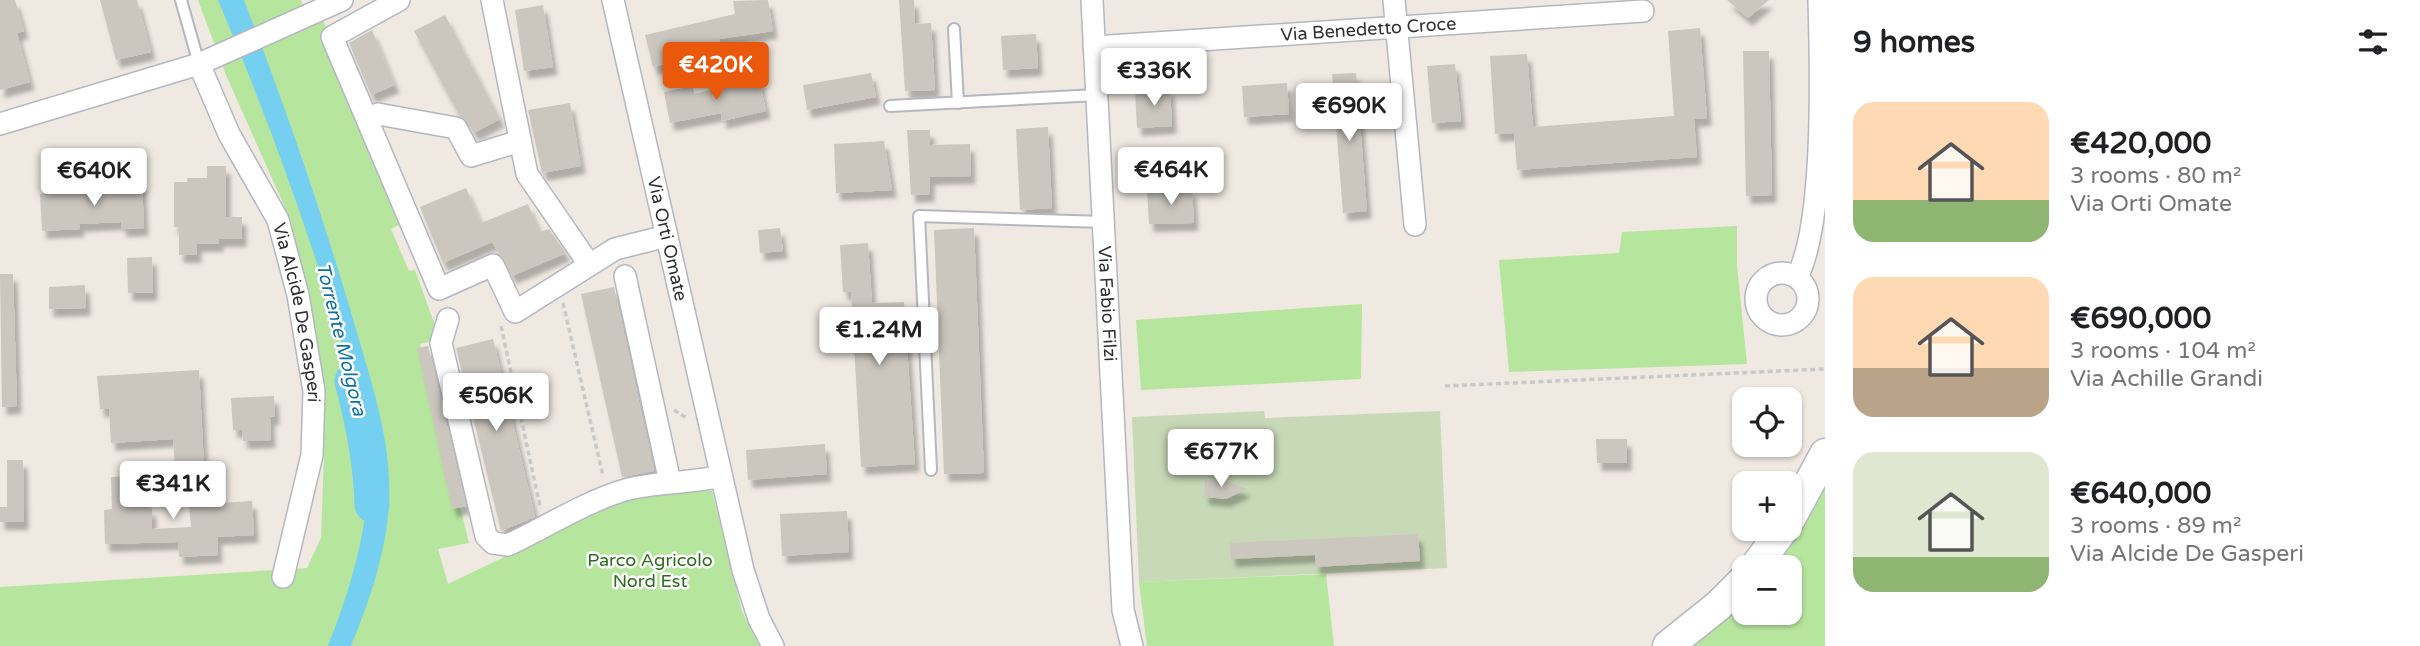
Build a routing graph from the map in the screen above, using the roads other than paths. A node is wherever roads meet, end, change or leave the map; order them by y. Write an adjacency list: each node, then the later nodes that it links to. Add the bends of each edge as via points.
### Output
1 (181, 0): 14 (lane)
2 (342, 0): 10 (street)
3 (399, 0): 18 (street, via 332,37)
4 (492, 0): 20 (street)
5 (613, 0): 23 (street, Via Orti Omate)
6 (1092, 0): 13 (street, Via Fabio Filzi)
7 (1394, 0): 11 (street)
8 (1819, 0): 26 (street, via 1823,202 1807,263)
9 (1643, 11): 11 (street, Via Benedetto Croce)
10 (304, 12): 14 (street)
11 (1396, 27): 13 (street, Via Benedetto Croce); 22 (street)
12 (954, 29): 16 (lane)
13 (1094, 47): 15 (street, Via Fabio Filzi)
14 (207, 60): 19 (street); 33 (street, Via Alcide De Gasperi, via 229,134 278,220 301,308 314,391 312,455)
15 (1097, 95): 16 (lane); 21 (street, Via Fabio Filzi)
16 (958, 103): 17 (lane)
17 (890, 106)
18 (367, 119): 20 (street, via 378,114 456,128 471,156); 24 (street, via 439,289 493,265 515,312)
19 (0, 124)
20 (520, 141): 24 (street, via 527,174)
21 (1104, 222): 29 (lane, via 919,216); 35 (street, Via Fabio Filzi)
22 (1415, 225)
23 (667, 236): 24 (street, via 615,249); 30 (street, Via Orti Omate)
24 (589, 264)
25 (625, 276): 31 (street)
26 (1797, 277)
27 (448, 319): 31 (street, via 442,343 486,537 494,543 508,545 622,491)
28 (1825, 454): 32 (street)
29 (931, 470)
30 (722, 476): 31 (street, via 692,483); 36 (street, Via Orti Omate, via 750,593)
31 (670, 482)
32 (1802, 497)
33 (284, 577)
34 (1732, 592): 38 (street)
35 (1118, 632): 37 (street, Via Fabio Filzi)
36 (773, 646)
37 (1132, 646)
38 (1668, 646)

